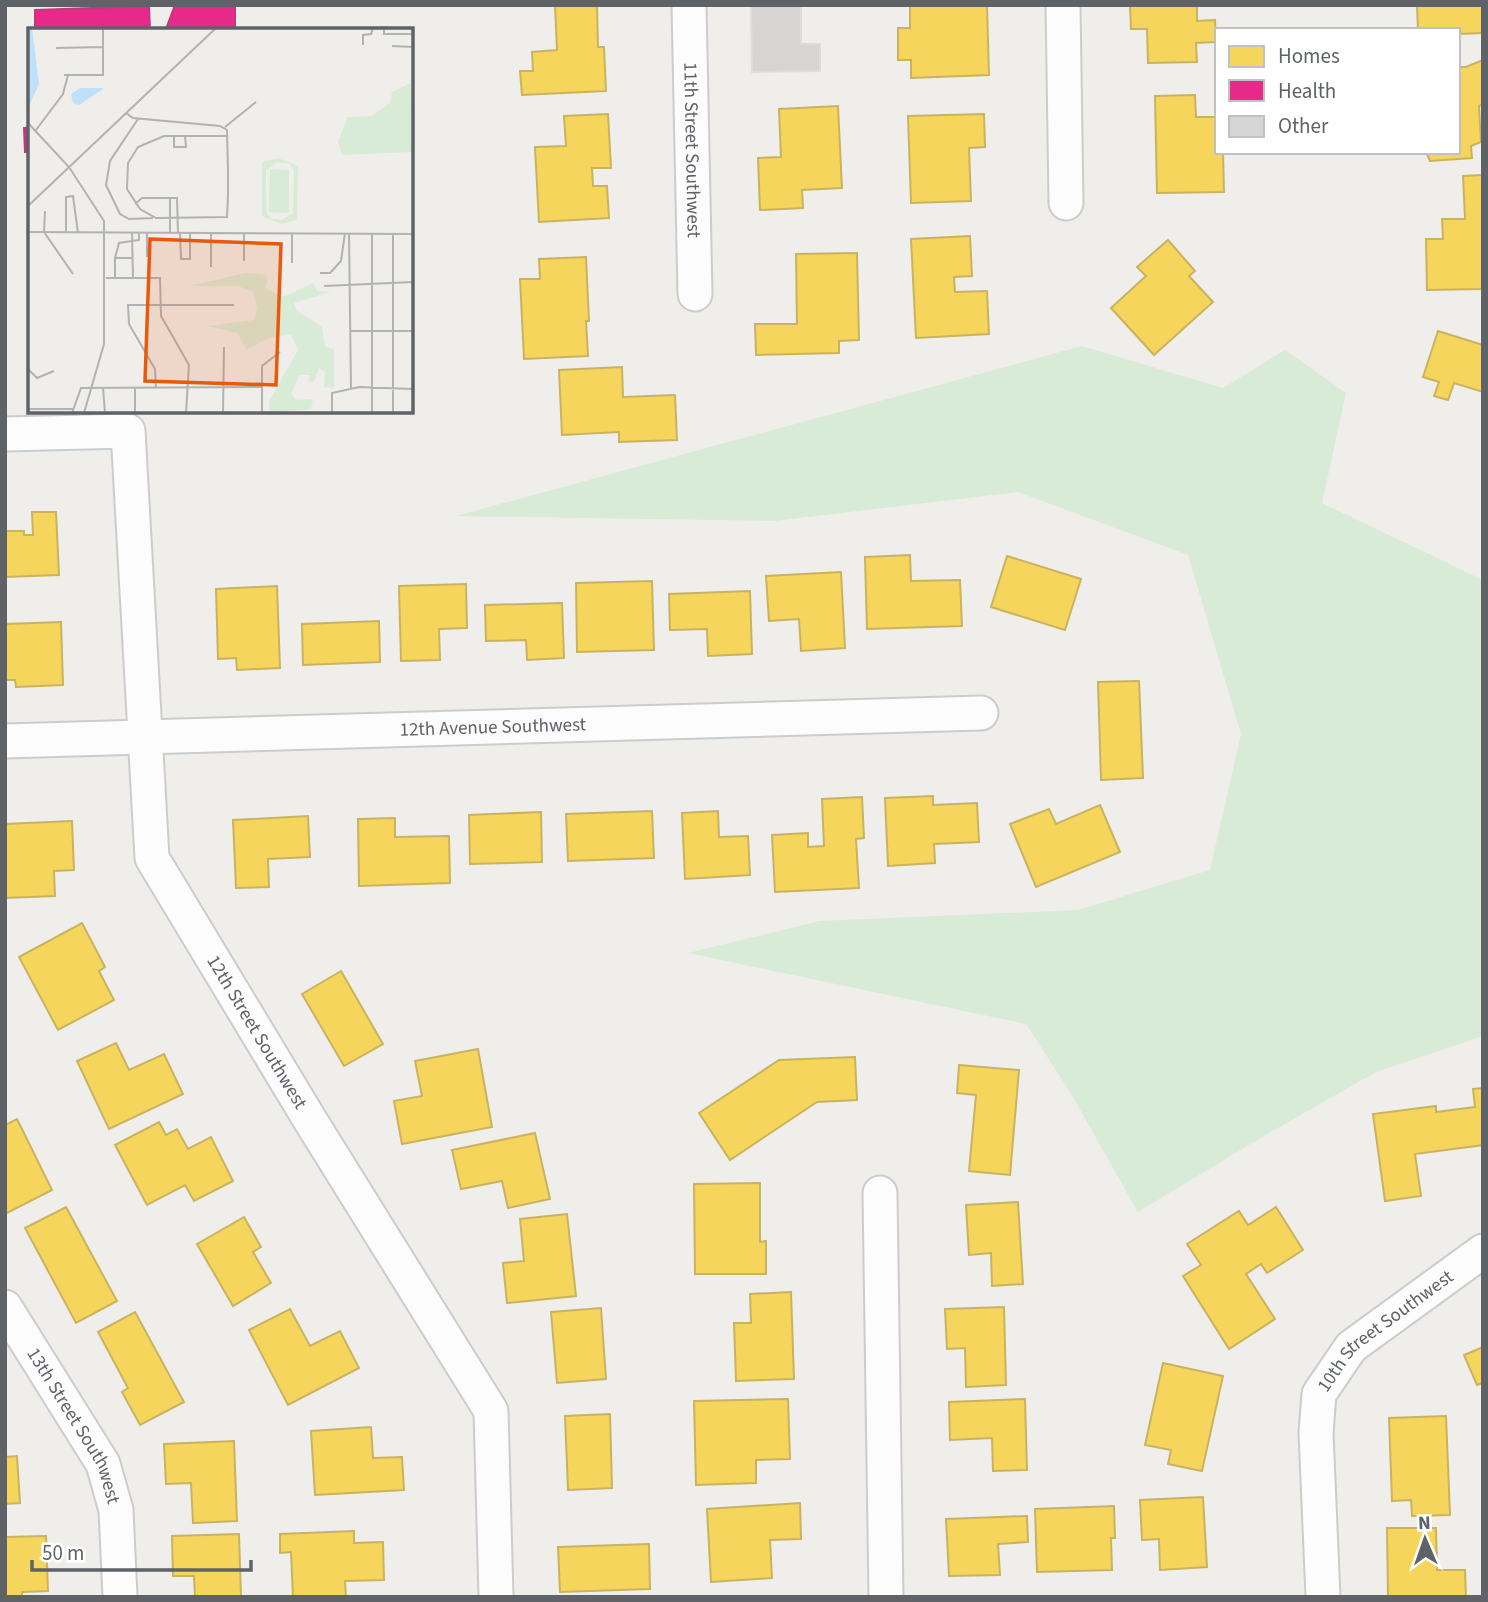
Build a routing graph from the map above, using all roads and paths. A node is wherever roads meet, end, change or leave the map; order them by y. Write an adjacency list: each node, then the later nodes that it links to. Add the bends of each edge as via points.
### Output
1 (689, 5): 4 (street, 11th Street Southwest)
2 (1063, 5): 3 (street)
3 (1066, 203)
4 (695, 294)
5 (5, 434): 7 (street, 12th Street Southwest, via 128,431)
6 (981, 713): 7 (street, 12th Avenue Southwest)
7 (145, 737): 8 (street, 12th Avenue Southwest); 13 (street, 12th Street Southwest, via 152,858 491,1411)
8 (5, 741)
9 (880, 1193): 14 (street)
10 (1483, 1251): 15 (street, 10th Street Southwest, via 1351,1347 1319,1394 1316,1433)
11 (5, 1307): 12 (street, 13th Street Southwest, via 103,1464 116,1510)
12 (120, 1597)
13 (496, 1597)
14 (886, 1597)
15 (1323, 1597)

